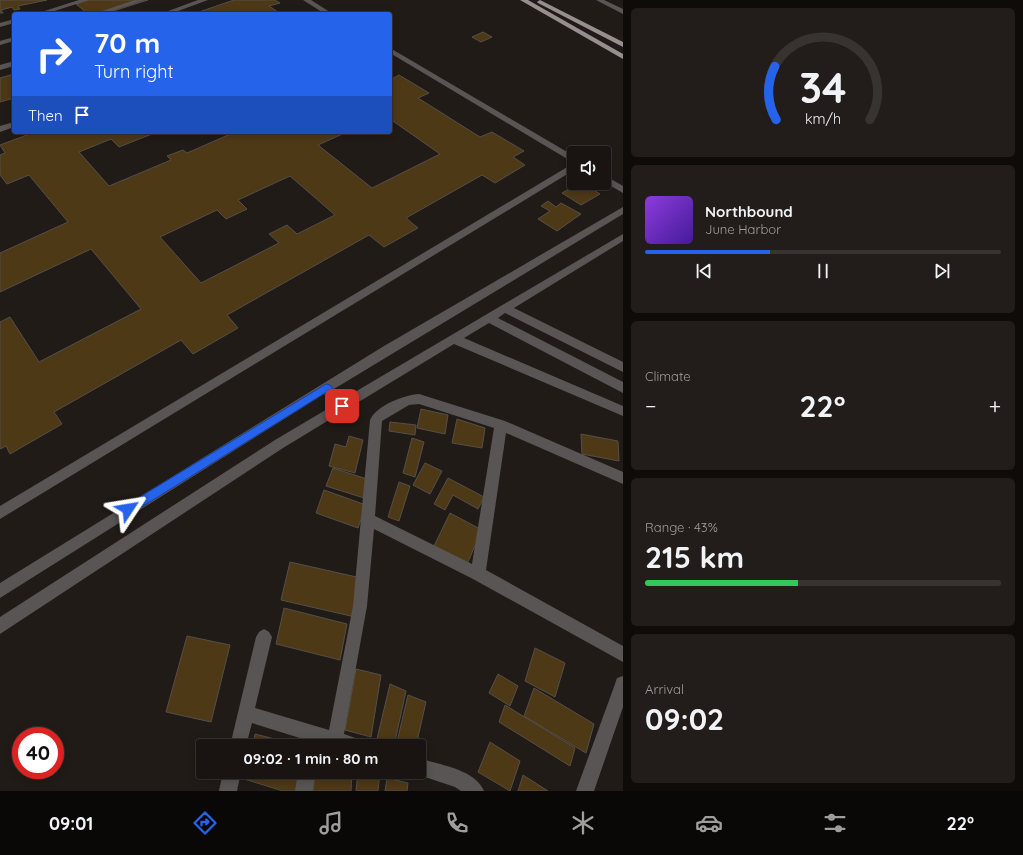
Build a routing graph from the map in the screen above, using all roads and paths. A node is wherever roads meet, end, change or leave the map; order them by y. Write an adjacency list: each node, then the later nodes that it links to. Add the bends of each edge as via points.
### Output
1 (86, 0): 8 (street)
2 (142, 0): 10 (street)
3 (205, 0): 11 (street)
4 (306, 0): 12 (street)
5 (523, 0): 20 (main road)
6 (538, 0): 18 (main road)
7 (599, 0): 13 (street)
8 (71, 2): 9 (street)
9 (44, 12)
10 (103, 12)
11 (169, 12)
12 (327, 12)
13 (623, 12)
14 (12, 22): 15 (street)
15 (0, 25)
16 (12, 40): 17 (street)
17 (0, 43)
18 (623, 45)
19 (392, 51): 25 (street)
20 (623, 58)
21 (12, 64): 22 (street)
22 (0, 68)
23 (12, 125): 24 (street)
24 (0, 129)
25 (567, 156)
26 (567, 170): 41 (street)
27 (611, 182): 28 (street)
28 (623, 190)
29 (623, 210): 35 (street)
30 (623, 237): 31 (street)
31 (505, 308): 32 (street); 34 (street)
32 (489, 318): 33 (street); 36 (street)
33 (454, 339): 37 (street); 38 (street)
34 (623, 367)
35 (326, 388): 37 (street); 44 (street)
36 (623, 388)
37 (342, 406): 45 (street, via 279,444)
38 (623, 411)
39 (501, 425): 40 (street); 42 (street, via 419,399 407,400 379,416 376,420); 43 (street)
40 (623, 478)
41 (0, 514)
42 (368, 519): 43 (street); 52 (street, via 360,606)
43 (478, 574): 47 (street)
44 (0, 591)
45 (0, 626)
46 (264, 637): 49 (street)
47 (623, 654)
48 (623, 684): 59 (street)
49 (246, 713): 50 (street); 51 (street)
50 (240, 739)
51 (309, 739)
52 (335, 739)
53 (426, 769): 58 (street, via 460,780)
54 (231, 779): 56 (street)
55 (306, 779): 57 (street)
56 (228, 791)
57 (304, 791)
58 (475, 791)
59 (585, 791)

